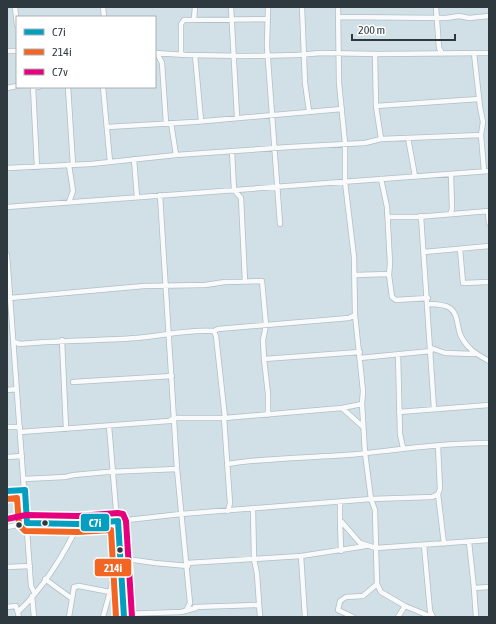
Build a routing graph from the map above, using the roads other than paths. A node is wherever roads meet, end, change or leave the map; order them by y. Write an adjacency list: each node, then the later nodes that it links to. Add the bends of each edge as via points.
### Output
1 (195, 7): 10 (street)
2 (231, 7): 12 (street)
3 (268, 7): 11 (street)
4 (302, 7): 20 (street)
5 (338, 7): 8 (street)
6 (436, 7): 9 (street)
7 (489, 16): 9 (street)
8 (338, 17): 9 (street); 21 (street)
9 (437, 18): 13 (street)
10 (194, 19): 12 (street); 23 (street, via 186,19 181,24)
11 (267, 19): 12 (street); 26 (street)
12 (231, 21): 25 (street)
13 (439, 48): 16 (street); 17 (street)
14 (489, 52): 18 (street)
15 (156, 53): 19 (street); 27 (street)
16 (436, 53): 17 (street); 22 (street)
17 (442, 53): 18 (street)
18 (474, 53): 31 (street)
19 (164, 54): 23 (street); 27 (street)
20 (304, 54): 21 (street); 26 (street); 34 (street)
21 (339, 54): 22 (street); 33 (street)
22 (375, 54): 32 (street)
23 (181, 55): 24 (street)
24 (195, 55): 25 (street); 37 (street)
25 (232, 55): 26 (street); 36 (street)
26 (269, 55): 35 (street)
27 (161, 59): 38 (street)
28 (33, 88): 50 (street)
29 (68, 88): 49 (street)
30 (102, 88): 39 (street)
31 (479, 99): 32 (street); 40 (street, via 483,122)
32 (376, 106): 42 (street)
33 (342, 109): 34 (street); 43 (street)
34 (309, 111): 35 (street)
35 (272, 115): 36 (street); 44 (street)
36 (237, 117): 37 (street)
37 (201, 121): 38 (street)
38 (168, 123): 39 (street); 46 (street)
39 (107, 127): 48 (street)
40 (481, 135): 41 (street); 52 (street)
41 (408, 138): 42 (street); 54 (street)
42 (381, 139): 43 (street, via 365,143)
43 (344, 143): 44 (street); 56 (street)
44 (274, 148): 45 (street); 57 (street)
45 (232, 151): 46 (street); 58 (street)
46 (176, 155): 47 (street)
47 (134, 159): 48 (street); 60 (street)
48 (110, 162): 49 (street)
49 (71, 165): 50 (street); 61 (street, via 73,191)
50 (37, 167): 51 (street)
51 (7, 168)
52 (487, 171): 53 (street)
53 (451, 174): 54 (street); 63 (street)
54 (413, 175): 55 (street)
55 (381, 179): 56 (street); 68 (street)
56 (345, 182): 57 (street); 76 (street)
57 (278, 187): 58 (street); 70 (street)
58 (234, 190): 59 (street); 77 (street, via 241,198)
59 (160, 195): 60 (street); 79 (street)
60 (137, 197): 61 (street)
61 (69, 202): 62 (street)
62 (7, 206)
63 (452, 208): 65 (street); 66 (street)
64 (488, 211): 66 (street); 69 (street)
65 (450, 214): 66 (street); 67 (street)
66 (456, 214)
67 (422, 216): 68 (street); 73 (street)
68 (388, 217): 75 (street)
69 (489, 223)
70 (280, 224)
71 (489, 246): 72 (street)
72 (460, 249): 73 (street); 78 (street, via 462,283)
73 (424, 252): 81 (street)
74 (7, 255): 80 (street)
75 (389, 274): 76 (street); 81 (street, via 389,287 394,299)
76 (355, 275): 84 (street)
77 (245, 281): 79 (street); 85 (street, via 260,280 264,283)
78 (489, 282)
79 (166, 286): 80 (street); 86 (street)
80 (10, 298): 83 (street)
81 (428, 298): 82 (street)
82 (428, 304): 93 (street); 95 (street, via 448,307 452,311 462,338)
83 (9, 305): 89 (street)
84 (355, 315): 85 (street, via 350,318); 96 (street)
85 (266, 324): 87 (street, via 223,329); 97 (street, via 263,340)
86 (169, 334): 87 (street, via 182,330); 90 (street); 99 (street)
87 (215, 334): 110 (street)
88 (7, 338): 89 (street)
89 (13, 340): 91 (street); 92 (street)
90 (62, 340): 91 (street); 115 (street)
91 (20, 344): 92 (street)
92 (14, 349): 101 (street)
93 (431, 350): 94 (street); 95 (street, via 445,354); 106 (street)
94 (398, 354): 96 (street); 107 (street)
95 (475, 354): 98 (street)
96 (360, 355): 97 (street); 103 (street)
97 (264, 359): 108 (street)
98 (489, 360)
99 (172, 376): 100 (street); 109 (street)
100 (73, 382)
101 (17, 389): 102 (street); 114 (street)
102 (7, 390)
103 (362, 404): 105 (street); 112 (street)
104 (489, 405): 106 (street)
105 (342, 408): 108 (street); 112 (street)
106 (434, 409): 107 (street)
107 (400, 412): 118 (street)
108 (268, 415): 110 (street)
109 (174, 418): 110 (street); 111 (street, via 169,421); 123 (street)
110 (225, 418): 122 (street)
111 (108, 426): 115 (street); 124 (street)
112 (362, 426): 119 (street)
113 (7, 427): 114 (street)
114 (20, 429): 115 (street); 120 (street)
115 (66, 429)
116 (489, 443): 117 (street)
117 (438, 446): 118 (street); 128 (street)
118 (403, 448): 119 (street)
119 (364, 453): 122 (street); 129 (street)
120 (22, 456): 121 (street); 125 (street)
121 (7, 458)
122 (228, 464): 131 (street)
123 (177, 469): 124 (street); 136 (street)
124 (111, 472): 125 (street); 139 (street)
125 (24, 479): 126 (street)
126 (25, 490): 127 (street); 140 (street)
127 (7, 491)
128 (438, 494): 129 (street, via 432,497); 145 (street)
129 (371, 499): 130 (street); 148 (street, via 375,510)
130 (340, 502): 134 (street); 138 (street)
131 (230, 503): 132 (street); 135 (street)
132 (239, 509): 133 (street); 135 (street)
133 (246, 509): 134 (street); 137 (street)
134 (253, 509): 137 (street)
135 (228, 511): 136 (street)
136 (181, 514): 139 (street); 154 (street)
137 (252, 517): 152 (street)
138 (340, 520): 147 (street, via 355,539); 149 (street)
139 (117, 521): 141 (street); 151 (street)
140 (27, 523): 141 (street); 142 (street); 155 (street)
141 (78, 524): 157 (street, via 60,558)
142 (7, 527)
143 (489, 540): 144 (street)
144 (469, 542): 145 (street); 160 (street)
145 (444, 544): 146 (street)
146 (424, 545): 148 (street); 174 (street)
147 (366, 546): 148 (street); 149 (street)
148 (376, 548): 158 (street)
149 (340, 551): 150 (street)
150 (301, 556): 152 (street); 183 (street)
151 (120, 558): 153 (street); 154 (street, via 155,564)
152 (254, 559): 154 (street); 167 (street)
153 (121, 564): 161 (street); 177 (street)
154 (188, 565): 165 (street)
155 (30, 566): 156 (street); 162 (street)
156 (7, 567)
157 (45, 579): 162 (street); 163 (street)
158 (377, 584): 164 (street, via 381,592); 184 (street, via 363,596 346,597 340,601 338,610)
159 (489, 587): 160 (street)
160 (474, 588): 186 (street)
161 (110, 592): 163 (street, via 77,586); 181 (street)
162 (33, 594): 166 (street); 170 (street)
163 (71, 598): 180 (street)
164 (395, 602): 169 (street); 176 (street)
165 (190, 603): 171 (street); 173 (street)
166 (25, 605): 170 (street); 172 (street)
167 (258, 605): 171 (street); 182 (street)
168 (7, 606): 172 (street, via 16,606)
169 (405, 606): 174 (street); 176 (street)
170 (33, 607): 179 (street)
171 (196, 608): 173 (street)
172 (19, 611): 178 (street)
173 (186, 611): 175 (street)
174 (428, 613): 185 (street)
175 (173, 615): 177 (street)
176 (399, 615)
177 (124, 616)
178 (19, 617)
179 (34, 617)
180 (70, 617)
181 (103, 617)
182 (260, 617)
183 (305, 617)
184 (353, 617)
185 (433, 617)
186 (476, 617)

